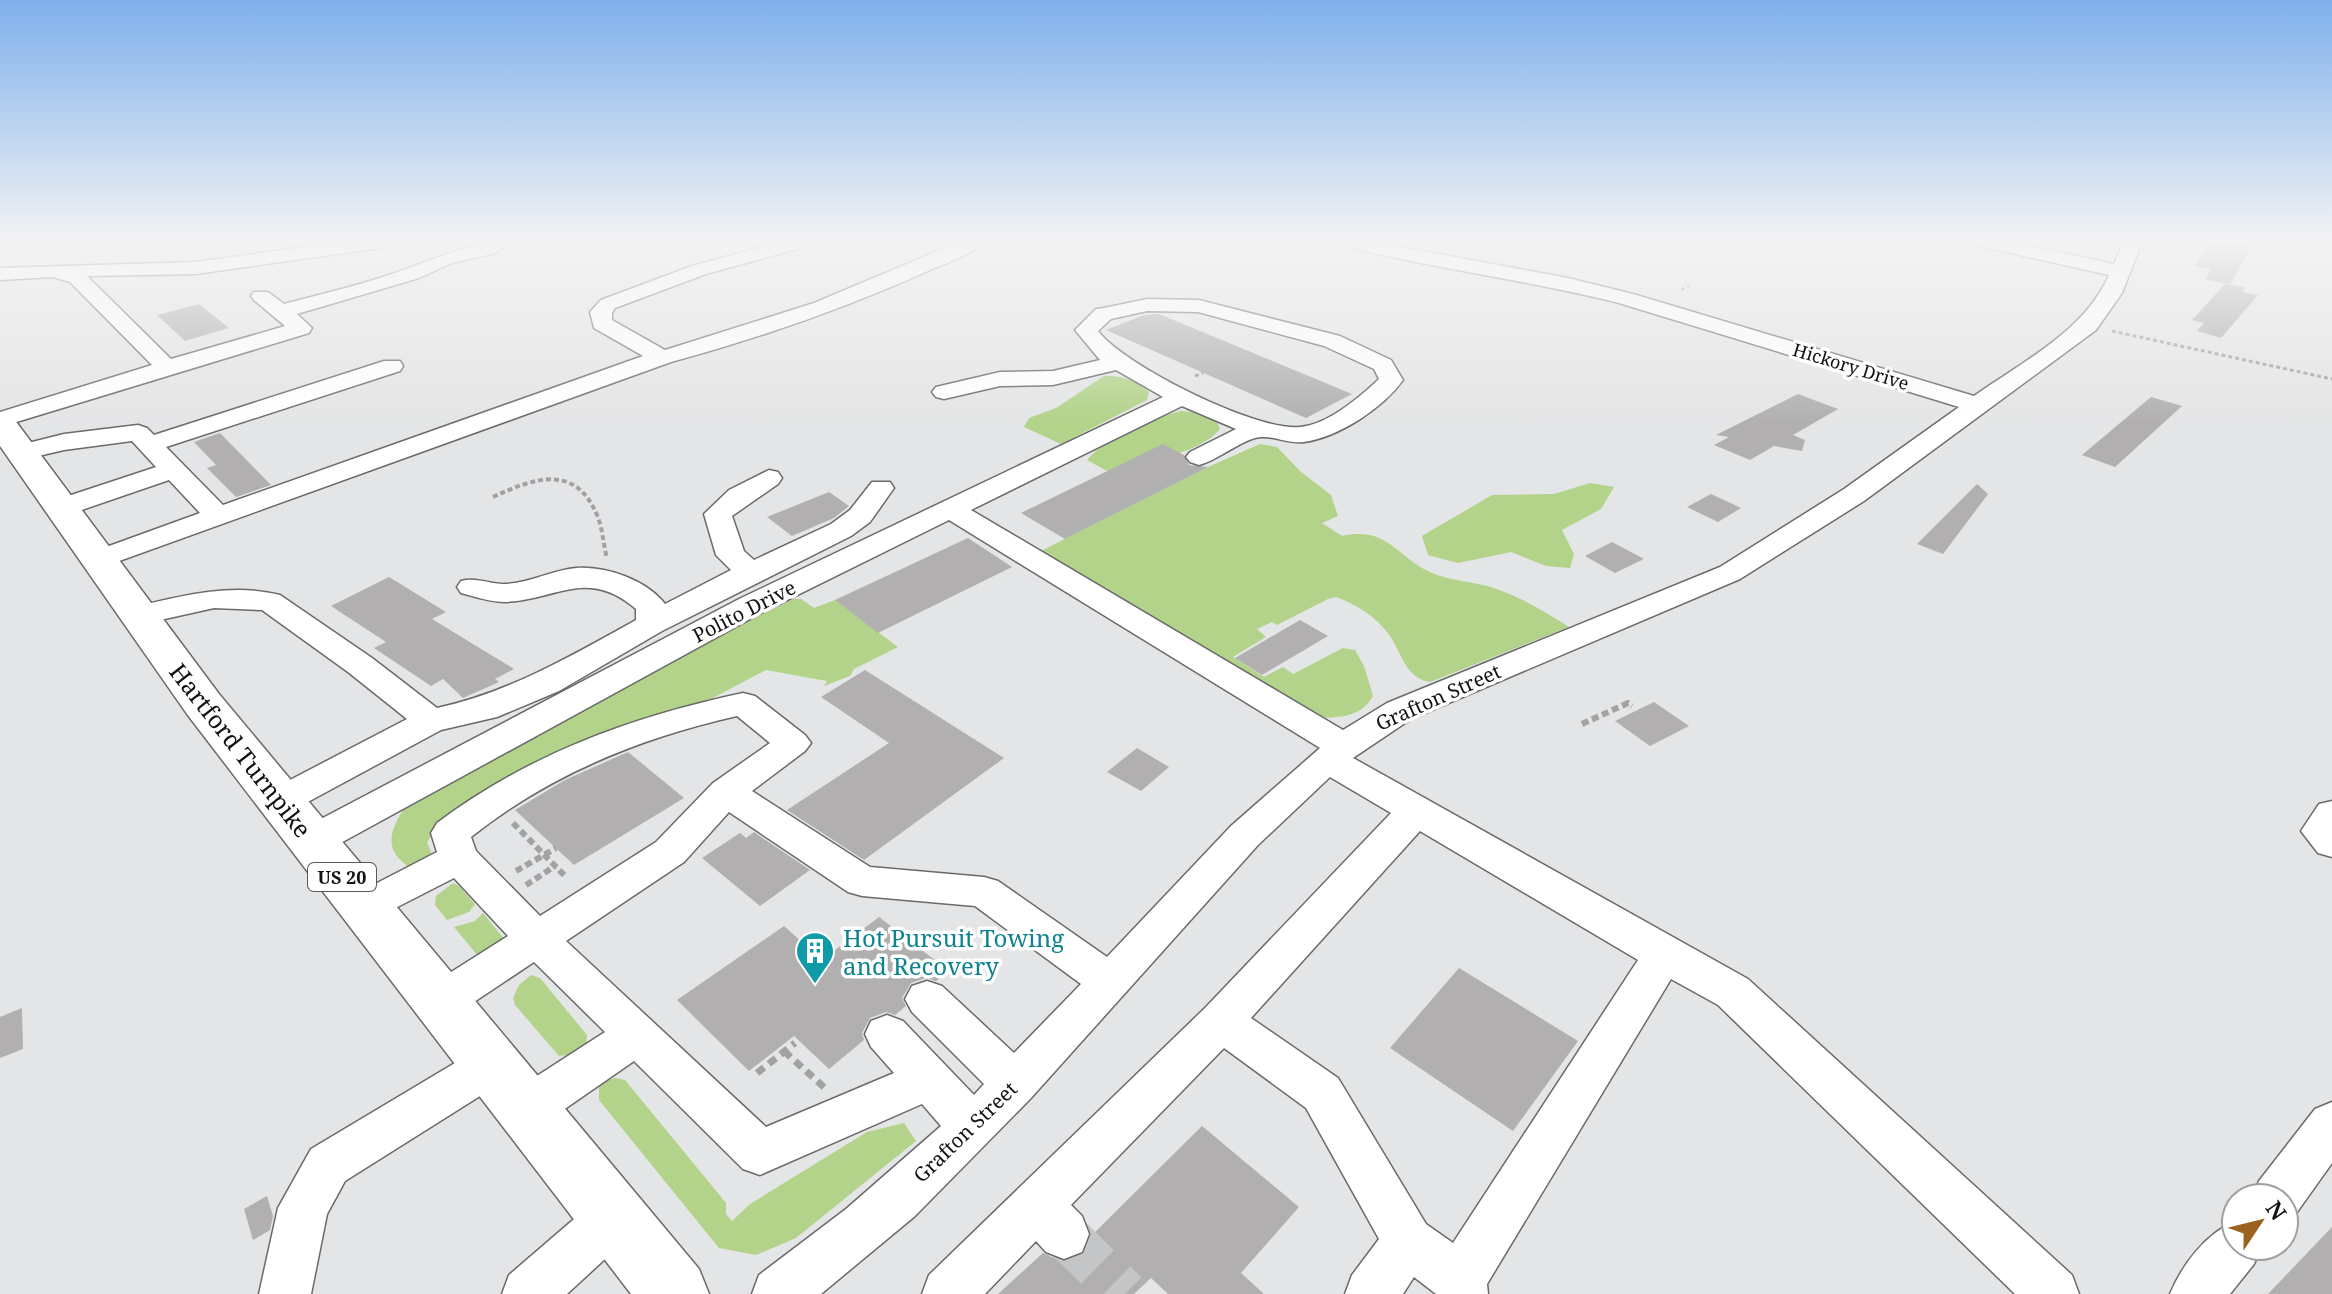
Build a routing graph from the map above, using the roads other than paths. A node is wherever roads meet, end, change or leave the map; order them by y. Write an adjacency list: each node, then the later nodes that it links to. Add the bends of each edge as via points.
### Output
1 (101, 302): 12 (street)
2 (269, 302): 8 (street)
3 (314, 302): 8 (street)
4 (612, 302): 9 (street, via 601,312 602,323)
5 (833, 302): 9 (street, via 711,346)
6 (1637, 302): 15 (street, Hickory Drive)
7 (2105, 302): 15 (street, Grafton Street, via 2088,325)
8 (281, 312): 12 (street, via 301,328)
9 (663, 357): 25 (street)
10 (1121, 362): 13 (street); 14 (street, via 1053,378 1000,379); 16 (street, via 1104,352 1086,330 1104,314 1147,305 1199,306 1332,341 1383,365 1391,380 1376,398 1303,435)
11 (392, 366): 18 (street)
12 (167, 368): 17 (street)
13 (1194, 382): 16 (street); 24 (street, Polito Drive)
14 (944, 392)
15 (1977, 405): 32 (street, Grafton Street, via 1830,511 1730,573 1433,695)
16 (1256, 429): 19 (street)
17 (7, 431): 18 (street, via 64,442 138,433); 23 (main road, Hartford Turnpike / US 20)
18 (150, 444): 20 (street)
19 (1199, 457)
20 (174, 470): 23 (street); 25 (street)
21 (769, 478): 27 (street, via 718,514 731,555)
22 (881, 488): 27 (street, via 860,516 841,530)
23 (60, 508): 26 (main road, Hartford Turnpike / US 20)
24 (950, 509): 32 (street); 37 (street, Polito Drive, via 750,606)
25 (218, 516): 26 (street)
26 (97, 560): 29 (main road, Hartford Turnpike / US 20)
27 (751, 572): 30 (street)
28 (472, 587): 30 (street, via 504,593 578,577 613,582 652,607)
29 (138, 616): 31 (street, via 214,599 269,601); 34 (main road, Hartford Turnpike / US 20)
30 (651, 624): 31 (street, via 547,684 485,709)
31 (431, 721): 34 (street)
32 (1335, 752): 35 (street); 43 (street, Grafton Street, via 1216,867)
33 (726, 792): 39 (street, via 793,743 743,704 648,727 582,752 473,814 450,833); 41 (street, via 670,852); 43 (street, via 862,881 984,892)
34 (280, 801): 37 (main road, Hartford Turnpike / US 20)
35 (1416, 811): 42 (street); 46 (street)
36 (2332, 814): 38 (street, via 2320,831)
37 (312, 841): 40 (main road, Hartford Turnpike / US 20)
38 (2332, 843)
39 (459, 858): 40 (street); 41 (street)
40 (366, 907): 45 (main road, Hartford Turnpike / US 20)
41 (537, 939): 45 (street); 48 (street)
42 (1664, 955): 59 (street); 66 (street, via 1733,992)
43 (1110, 982): 51 (street, Grafton Street)
44 (927, 999): 51 (street)
45 (441, 1001): 49 (main road, Hartford Turnpike / US 20)
46 (1221, 1021): 57 (street, via 1322,1093); 64 (street, via 1050,1220)
47 (887, 1034): 50 (street)
48 (637, 1035): 50 (street, via 760,1153); 52 (street)
49 (491, 1065): 52 (main road, Hartford Turnpike / US 20); 60 (street, via 328,1165 303,1208)
50 (929, 1079): 53 (street)
51 (1015, 1084): 53 (street, Grafton Street)
52 (526, 1109): 56 (main road, Hartford Turnpike / US 20)
53 (973, 1127): 63 (street, Grafton Street, via 866,1226)
54 (2325, 1149): 55 (street)
55 (2293, 1182)
56 (613, 1218): 61 (street); 62 (main road, Hartford Turnpike / US 20)
57 (1408, 1242): 59 (street); 65 (street)
58 (2223, 1262): 67 (street)
59 (1461, 1286)
60 (285, 1294)
61 (528, 1294)
62 (674, 1294)
63 (778, 1294)
64 (948, 1294)
65 (1371, 1294)
66 (2053, 1294)
67 (2196, 1294)

